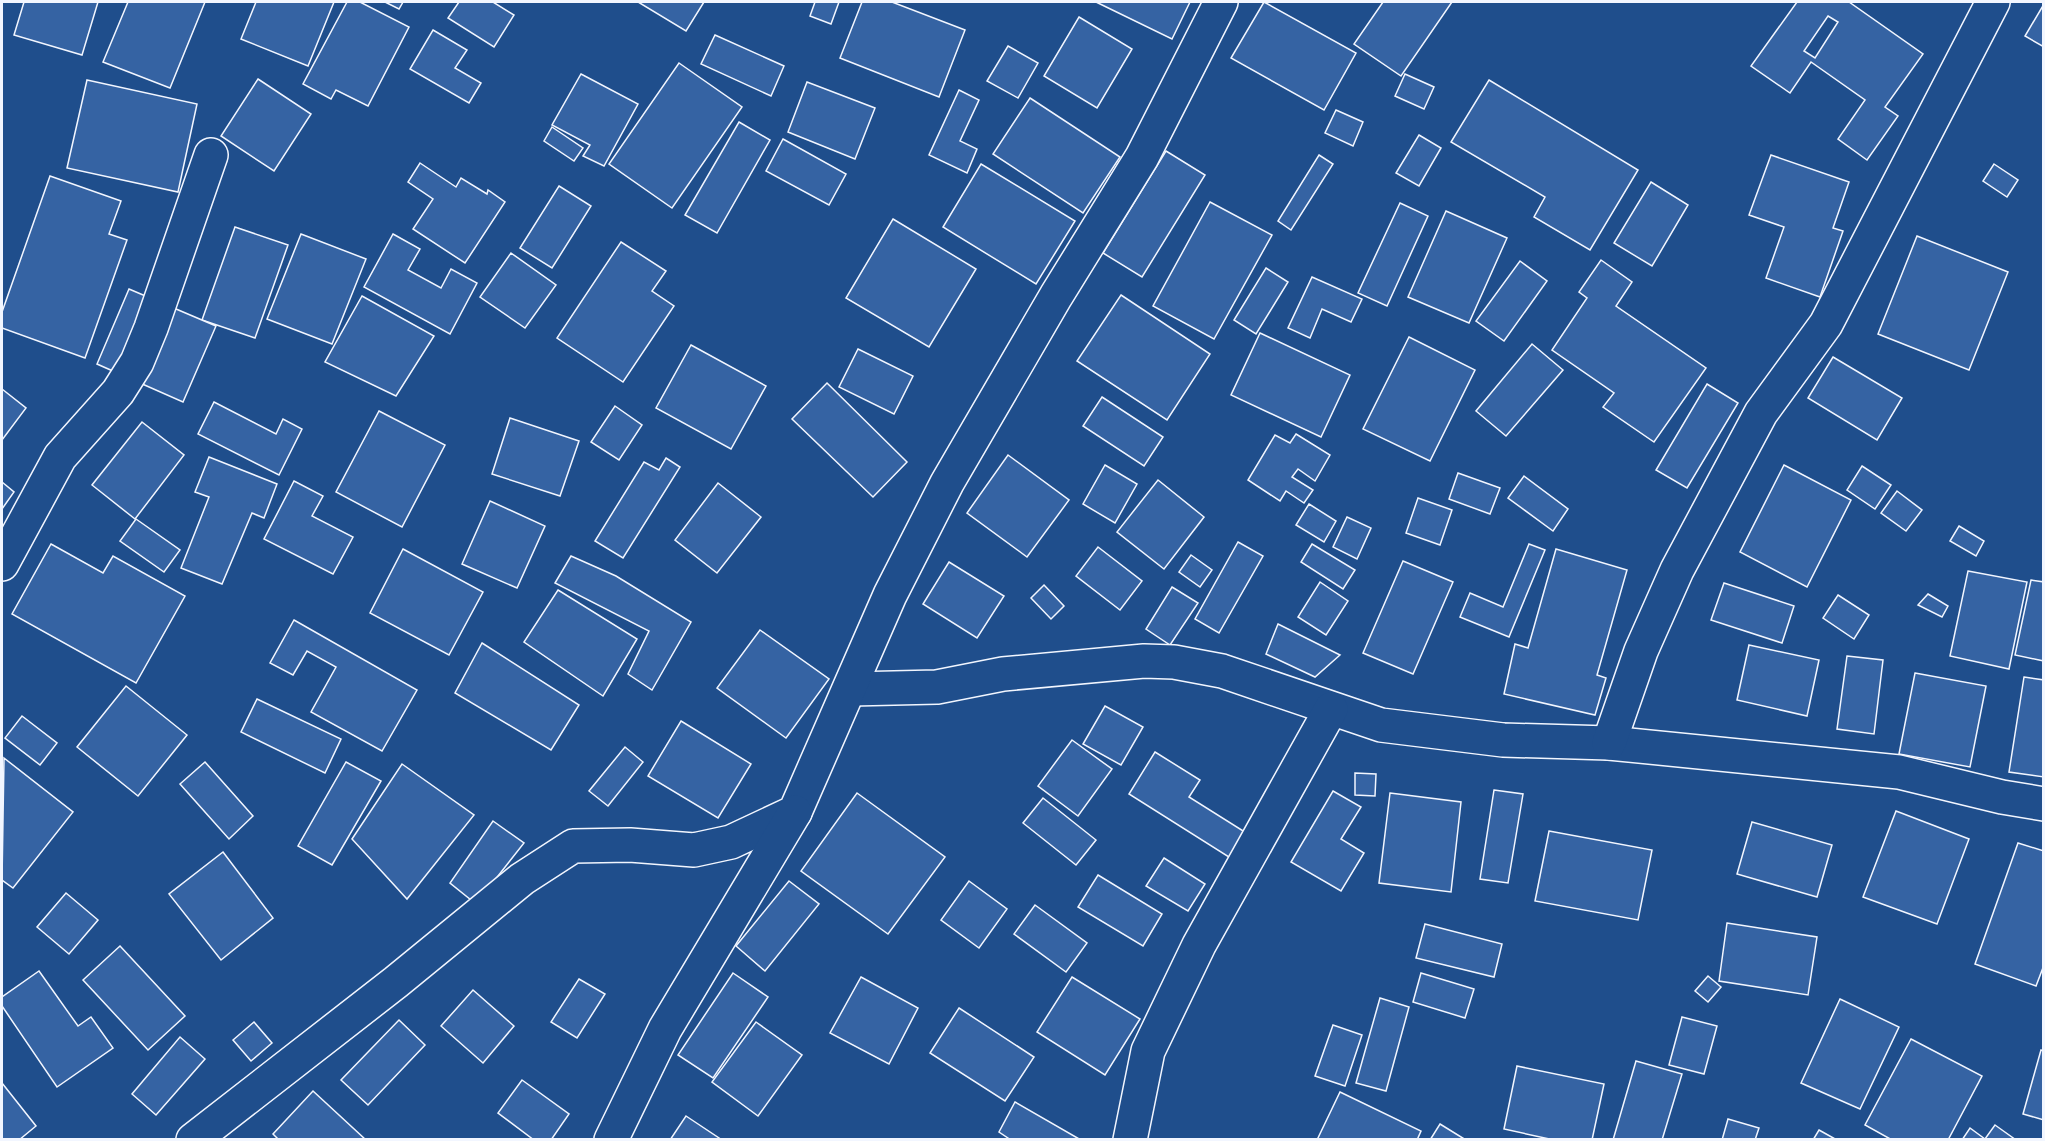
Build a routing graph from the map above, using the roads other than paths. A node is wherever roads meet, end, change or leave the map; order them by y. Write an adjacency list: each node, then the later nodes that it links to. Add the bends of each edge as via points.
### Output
1 (1221, 2): 5 (street, via 1142,157 947,483 890,595)
2 (1993, 2): 7 (street, via 1826,324 1761,413 1677,570 1641,651)
3 (212, 156): 4 (street, via 137,362 118,392 60,457)
4 (2, 564)
5 (851, 689): 6 (street, via 937,687 1014,673 1144,661 1174,662 1222,671); 9 (street)
6 (1331, 709): 7 (street, via 1382,724 1503,740); 12 (street, via 1199,945 1148,1051)
7 (1609, 743): 8 (street, via 1899,772)
8 (2043, 804)
9 (795, 812): 10 (street, via 731,842 694,849 573,846 522,879); 11 (street, via 665,1029)
10 (194, 1140)
11 (611, 1140)
12 (1130, 1140)

